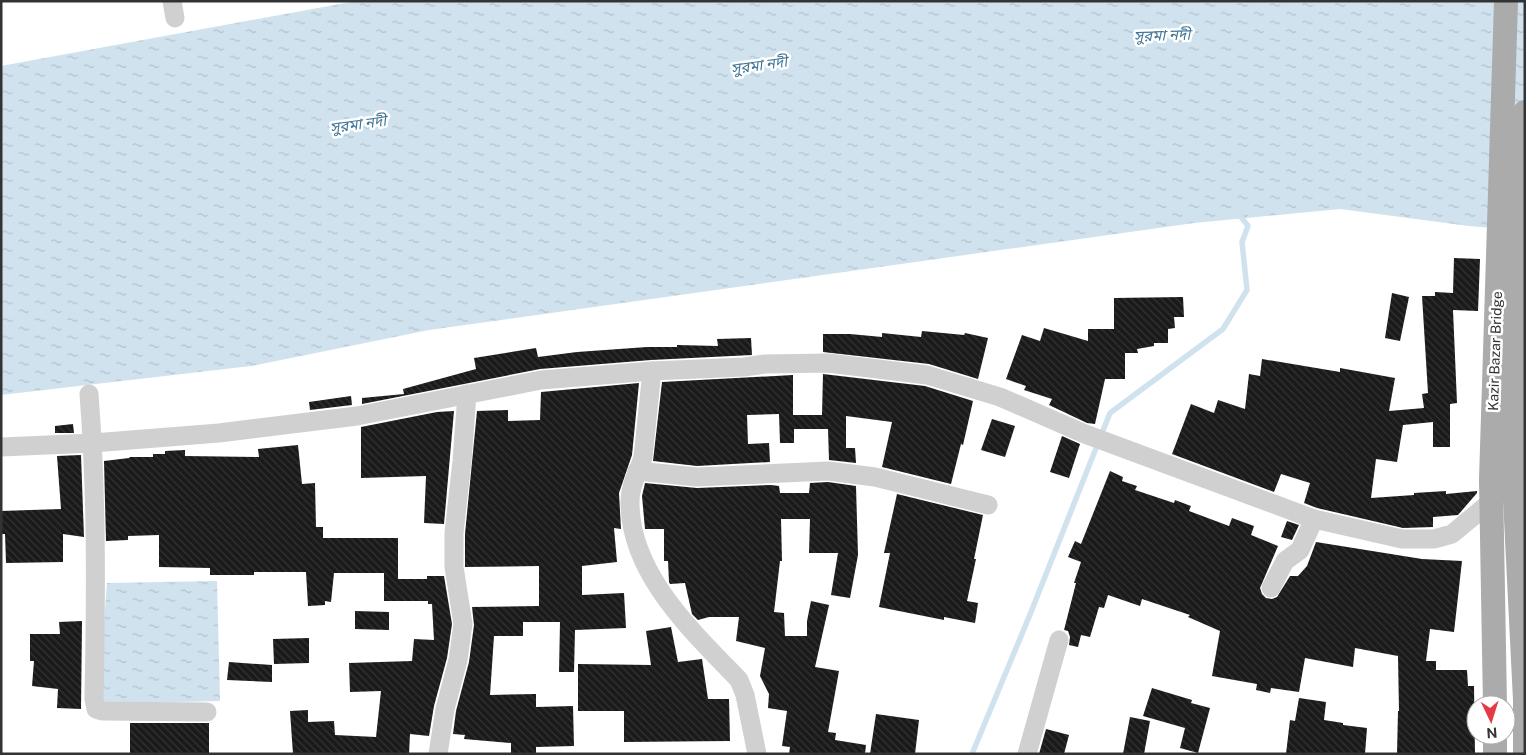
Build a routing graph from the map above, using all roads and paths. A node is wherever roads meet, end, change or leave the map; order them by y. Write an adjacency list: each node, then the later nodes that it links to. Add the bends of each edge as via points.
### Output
1 (1506, 1): 14 (main road, Kazir Bazar Bridge, via 1491,480)
2 (1525, 112): 15 (main road, via 1514,479)
3 (652, 371): 5 (street, via 541,380); 8 (street, via 643,457); 11 (street, via 828,363 927,375 1000,397 1085,434)
4 (88, 394): 6 (street)
5 (467, 394): 6 (street, via 357,416 219,433); 17 (street, via 454,533 454,568 463,624)
6 (93, 443): 7 (street); 16 (street, via 96,708 102,711)
7 (1, 447)
8 (637, 471): 10 (street, via 697,477 828,471 875,476); 18 (street, via 630,500 632,529 641,558 670,604 739,680)
9 (1525, 474): 11 (street, via 1452,534 1434,539 1402,539)
10 (988, 505)
11 (1314, 519): 12 (street, via 1300,550 1285,561)
12 (1270, 588)
13 (1058, 640): 19 (street)
14 (1495, 695)
15 (1525, 700): 20 (main road)
16 (206, 712)
17 (438, 754)
18 (757, 754)
19 (1028, 754)
20 (1525, 754)

